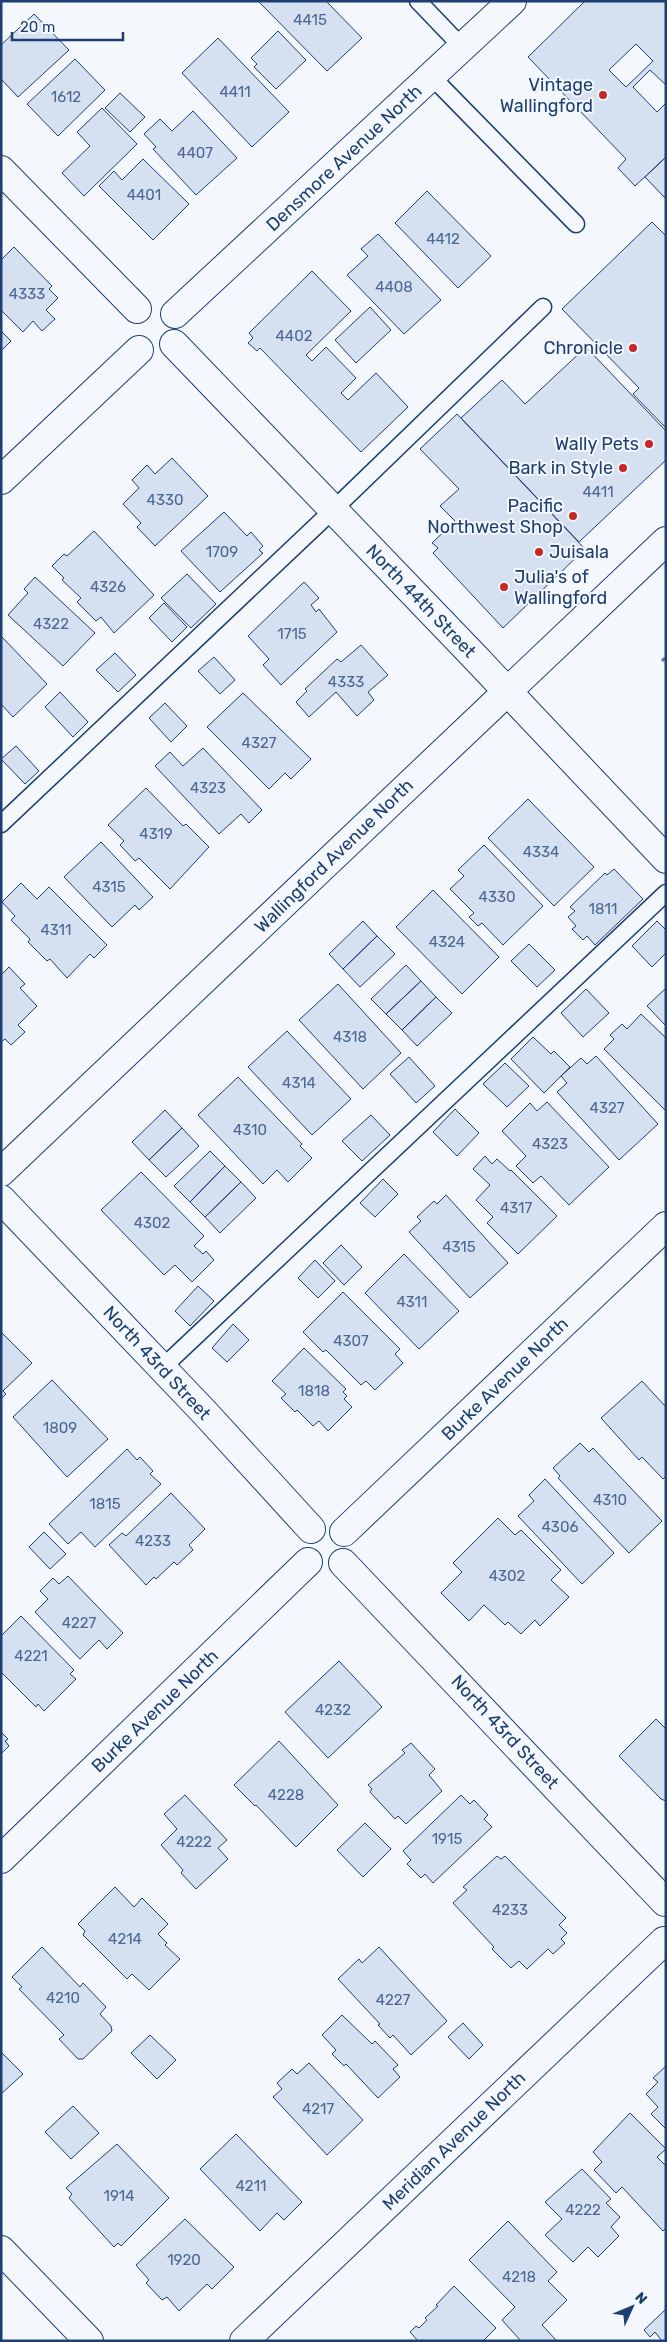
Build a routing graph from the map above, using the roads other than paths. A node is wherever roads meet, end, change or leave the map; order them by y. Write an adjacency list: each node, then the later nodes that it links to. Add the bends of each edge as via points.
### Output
1 (418, 1): 3 (lane)
2 (512, 1): 3 (street, Densmore Avenue North)
3 (463, 48): 4 (street, Densmore Avenue North)
4 (432, 77): 6 (lane); 9 (street, Densmore Avenue North)
5 (1, 170): 8 (street)
6 (576, 224)
7 (543, 307): 13 (lane)
8 (137, 308): 9 (street, via 154,303); 11 (street, via 128,328 132,344)
9 (175, 314): 10 (street, via 179,333)
10 (174, 344): 11 (street, via 163,353); 13 (street, North 44th Street)
11 (139, 350): 12 (street)
12 (1, 480)
13 (333, 510): 15 (street, North 44th Street); 16 (lane)
14 (666, 541): 15 (street, Wallingford Avenue North)
15 (507, 691): 17 (street, North 44th Street); 19 (street, Wallingford Avenue North)
16 (1, 824)
17 (666, 859)
18 (666, 893): 22 (lane)
19 (1, 1172)
20 (1, 1198): 22 (street, North 43rd Street)
21 (666, 1226): 24 (street, Burke Avenue North)
22 (162, 1368): 23 (street, North 43rd Street)
23 (311, 1529): 24 (street, via 328,1523); 25 (street, via 304,1538 303,1546)
24 (344, 1532): 26 (street, via 350,1552)
25 (308, 1562): 26 (street, via 325,1570); 27 (street, Burke Avenue North)
26 (344, 1563): 28 (street, North 43rd Street)
27 (1, 1859)
28 (666, 1902): 29 (street, via 656,1922)
29 (665, 1942): 32 (street, Meridian Avenue North)
30 (1, 2250): 31 (street)
31 (89, 2341)
32 (244, 2341)

